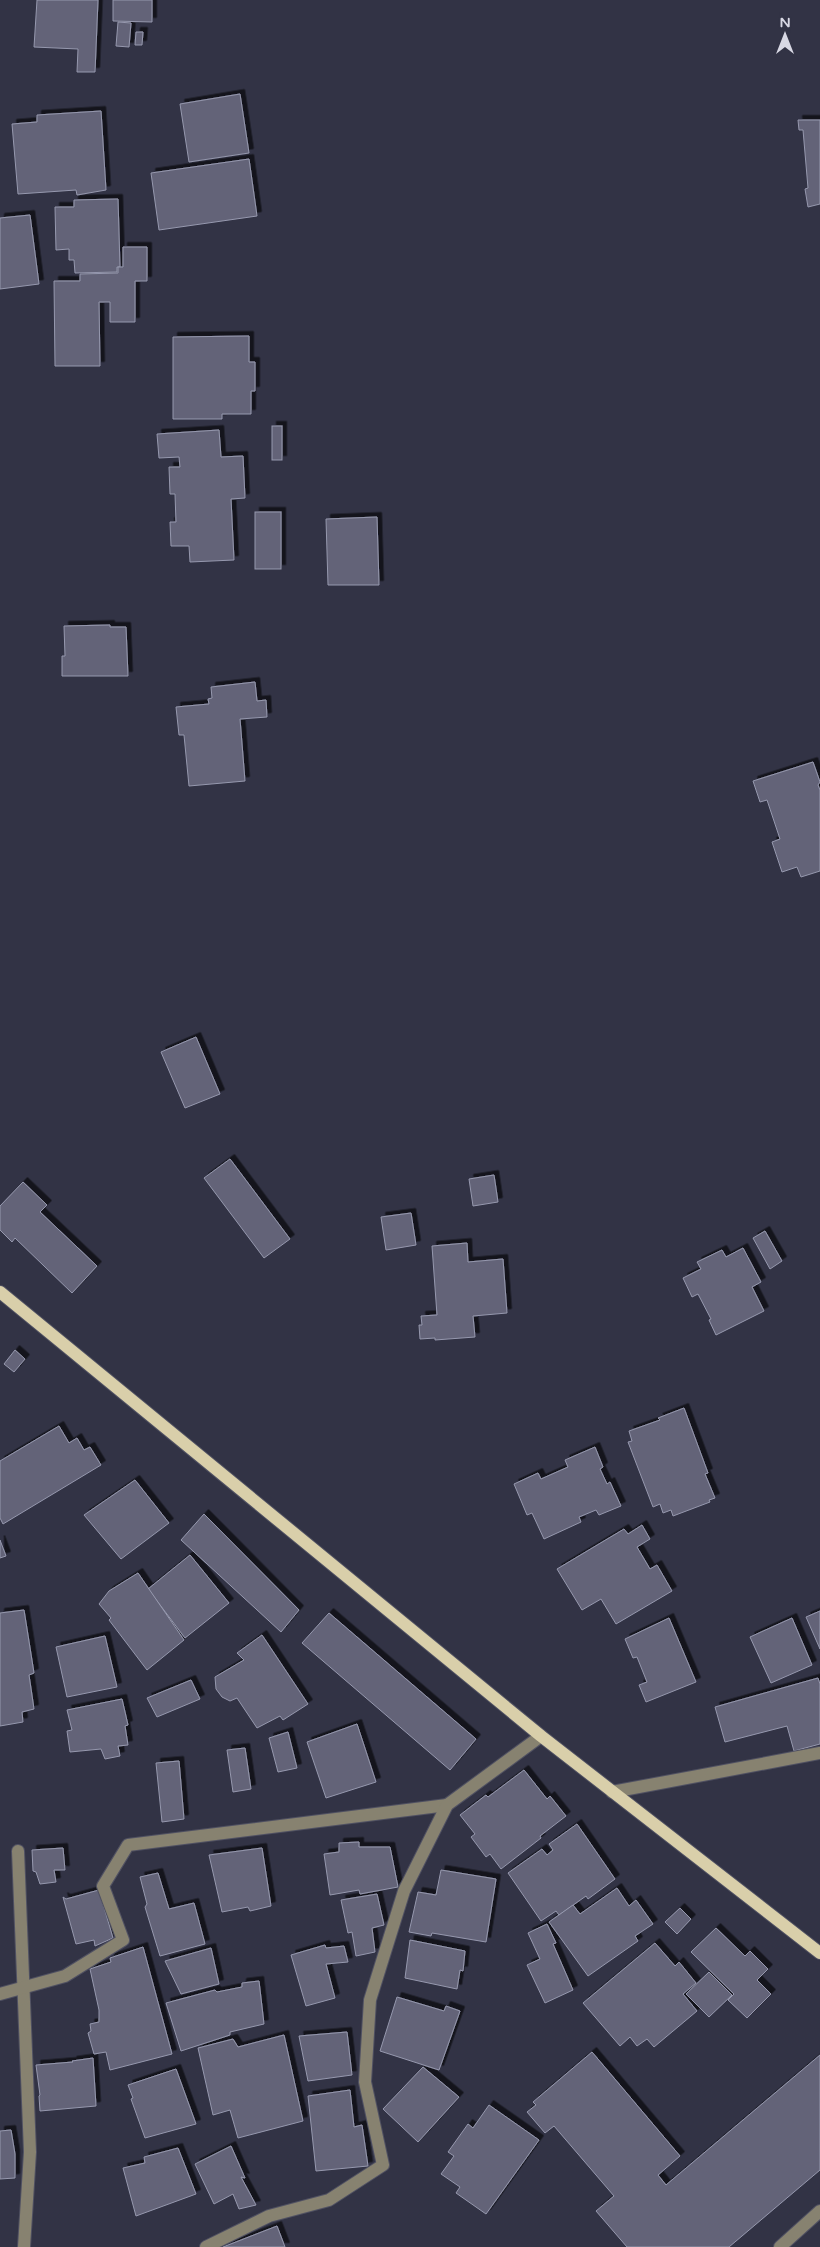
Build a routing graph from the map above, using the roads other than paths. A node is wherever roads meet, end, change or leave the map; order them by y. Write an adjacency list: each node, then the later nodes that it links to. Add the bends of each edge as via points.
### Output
1 (0, 1292): 2 (main road)
2 (541, 1736): 4 (main road); 5 (street)
3 (820, 1752): 4 (street)
4 (612, 1792): 7 (main road)
5 (448, 1805): 8 (street, via 128,1845 103,1886 123,1940 65,1976); 12 (street, via 404,1891 370,2000 365,2082 383,2166 329,2200 269,2216)
6 (18, 1851): 8 (street)
7 (820, 1953)
8 (22, 1988): 9 (street); 11 (street, via 30,2152)
9 (0, 1994)
10 (820, 2211): 13 (street)
11 (24, 2247)
12 (206, 2247)
13 (780, 2247)

